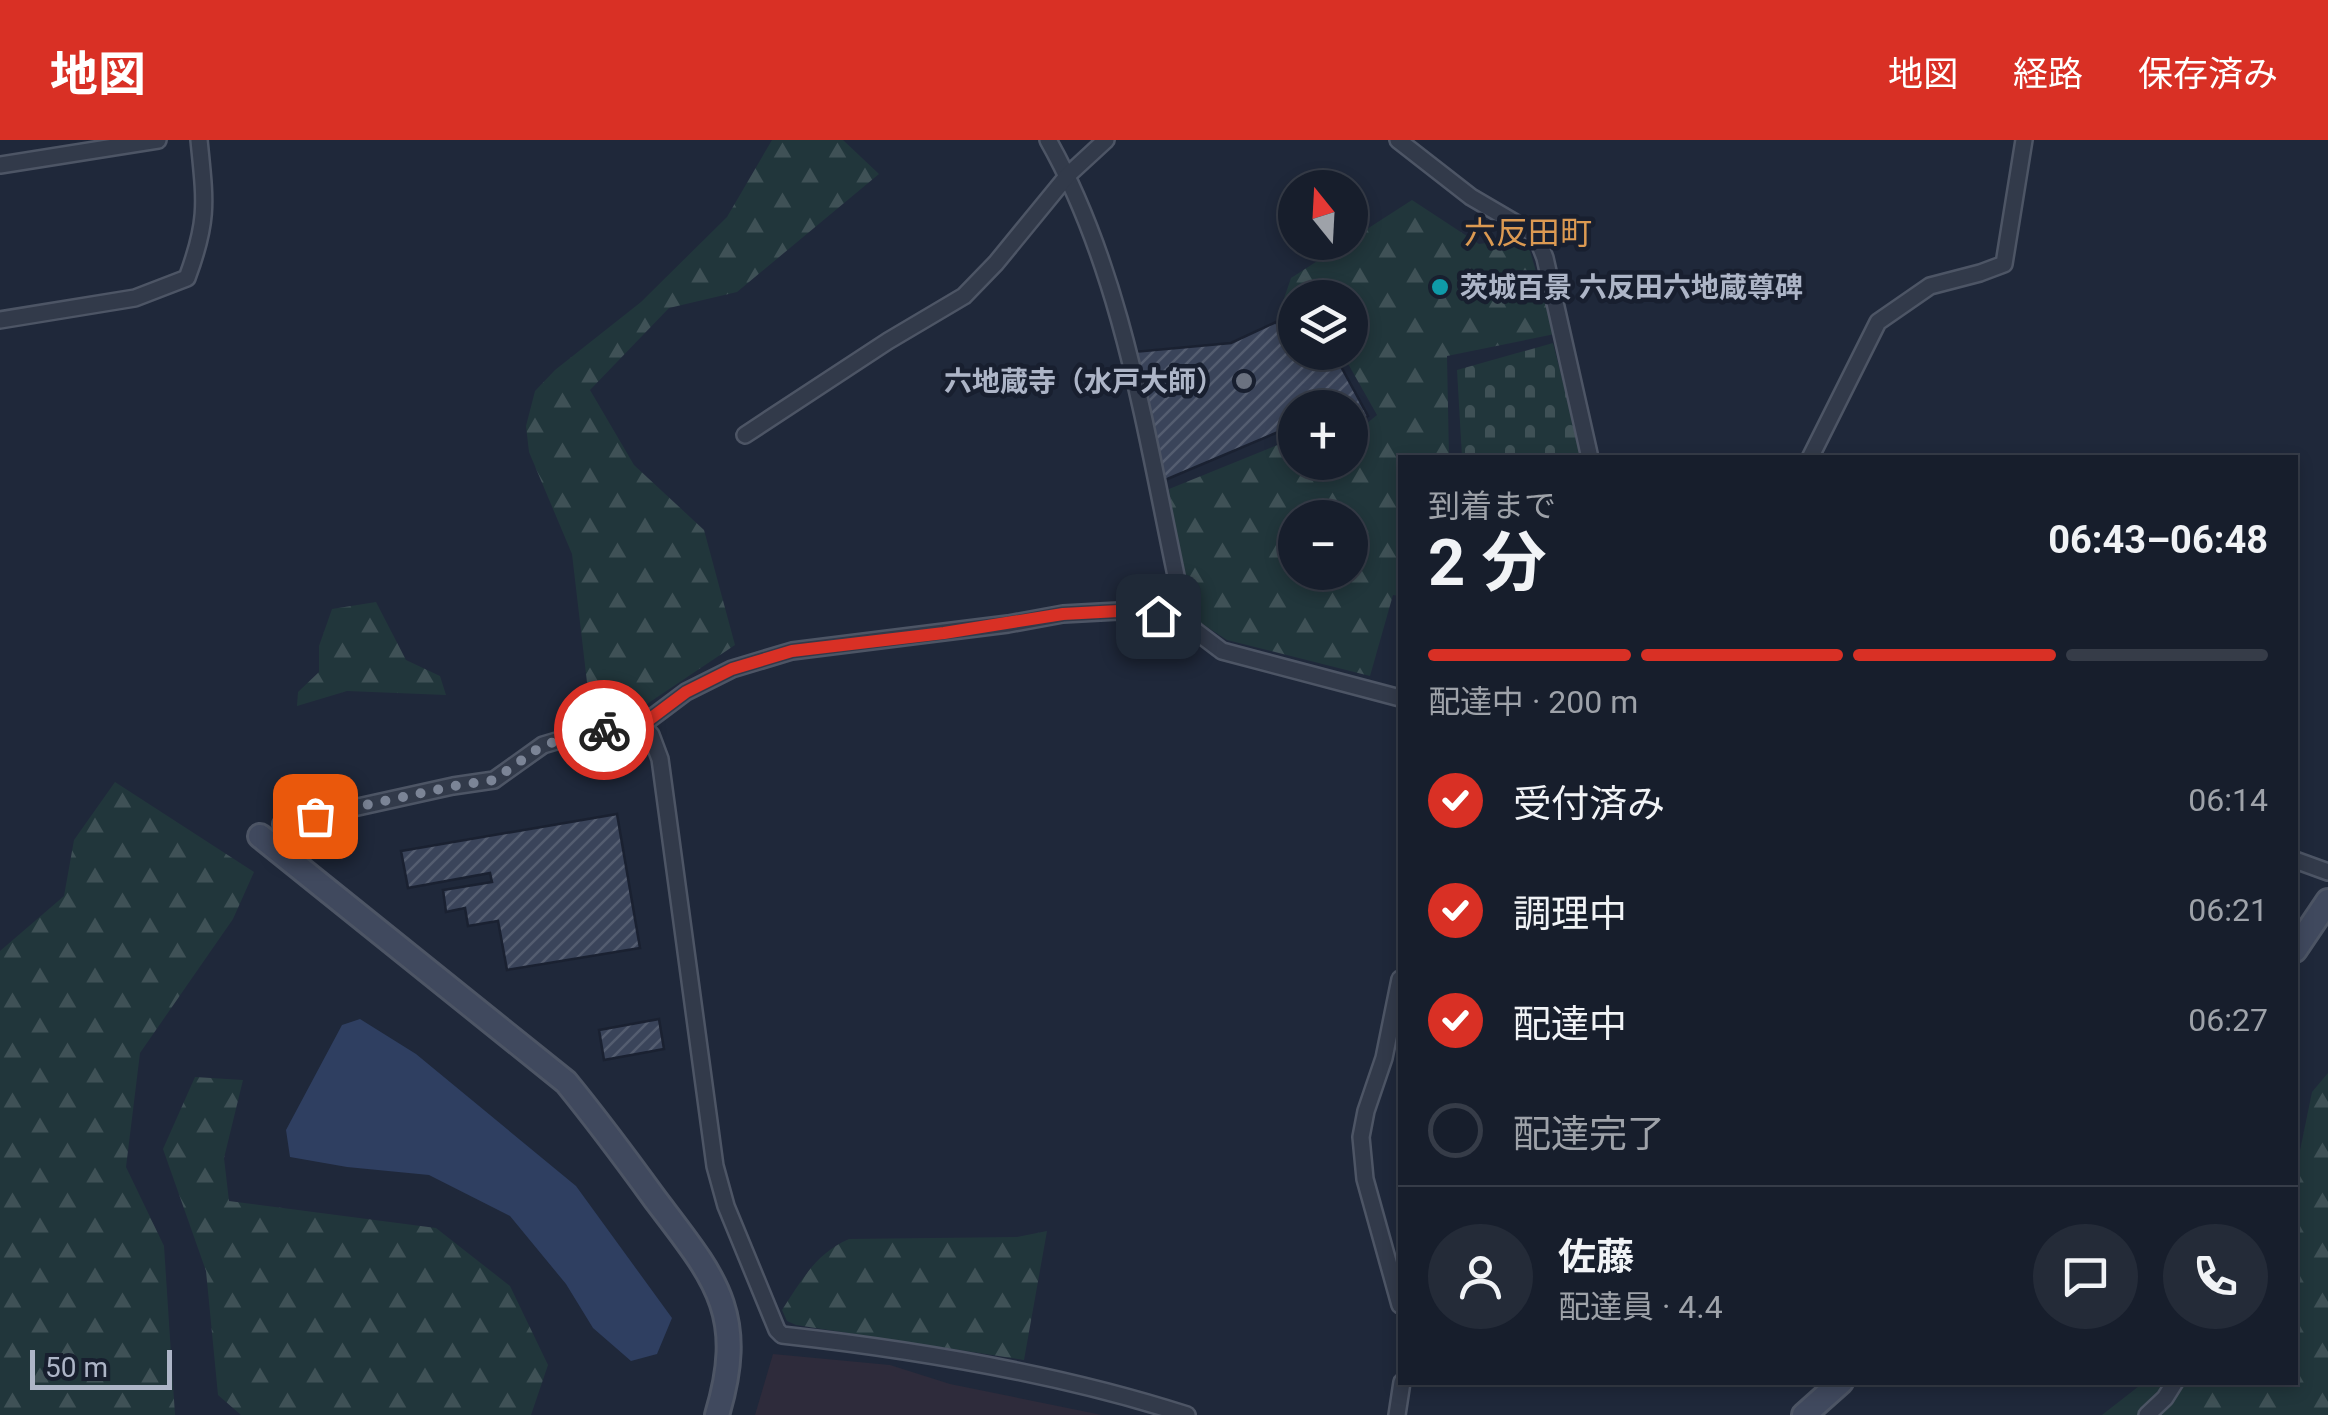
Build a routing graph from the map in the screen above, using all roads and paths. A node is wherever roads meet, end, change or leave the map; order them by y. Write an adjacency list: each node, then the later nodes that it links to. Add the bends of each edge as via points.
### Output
1 (158, 140): 7 (street)
2 (199, 140): 9 (street, via 206,211 187,278 135,298)
3 (1048, 140): 8 (street)
4 (1106, 140): 8 (street)
5 (1398, 140): 11 (street, via 1470,197 1536,235)
6 (2024, 140): 12 (street, via 2004,264 1930,286 1878,322)
7 (0, 164)
8 (1068, 175): 10 (street, via 964,296); 13 (street, via 1112,296)
9 (0, 320)
10 (745, 435)
11 (1589, 455)
12 (1812, 455)
13 (1193, 629): 14 (street, via 1222,652); 15 (street, via 1119,611 1063,614 792,651 732,669)
14 (1398, 697)
15 (642, 725): 16 (street, via 543,745 494,780); 28 (street, via 660,758 715,1166 776,1330 1062,1382)
16 (280, 824)
17 (260, 836): 27 (street, via 578,1096 706,1265 722,1299 729,1358)
18 (2298, 861): 19 (street)
19 (2328, 872)
20 (2328, 901): 21 (street)
21 (2298, 946)
22 (1398, 989): 23 (street, via 1361,1137 1365,1179)
23 (1398, 1298)
24 (1402, 1385): 29 (street)
25 (1837, 1385): 30 (street)
26 (2173, 1385): 31 (street)
27 (716, 1415)
28 (1187, 1415)
29 (1397, 1415)
30 (1804, 1415)
31 (2147, 1415)

